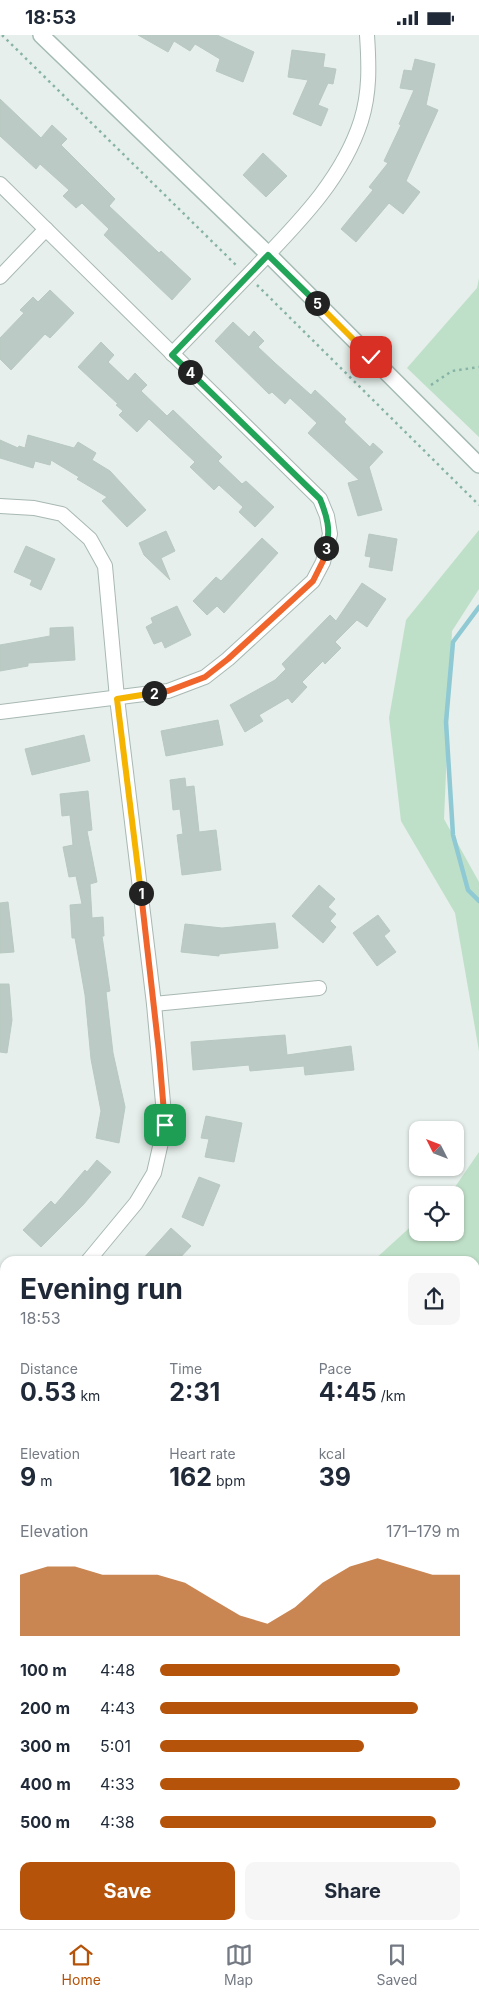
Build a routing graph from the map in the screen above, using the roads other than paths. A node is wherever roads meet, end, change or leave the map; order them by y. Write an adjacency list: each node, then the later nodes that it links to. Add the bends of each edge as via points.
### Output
1 (41, 35): 5 (main road)
2 (367, 35): 5 (street, via 370,77 362,120 354,139 328,186)
3 (0, 184): 4 (street)
4 (46, 229): 6 (street); 7 (street)
5 (268, 255): 7 (street, via 252,280); 8 (main road)
6 (0, 277)
7 (172, 355): 10 (street, via 320,499 330,534 323,561 313,581 205,677 168,691)
8 (479, 465)
9 (0, 506): 10 (street, via 62,514 90,539 105,566)
10 (117, 699): 11 (street); 13 (street)
11 (0, 712)
12 (320, 988): 13 (street)
13 (154, 1004): 14 (street, via 165,1125 154,1173 136,1203)
14 (92, 1256)

